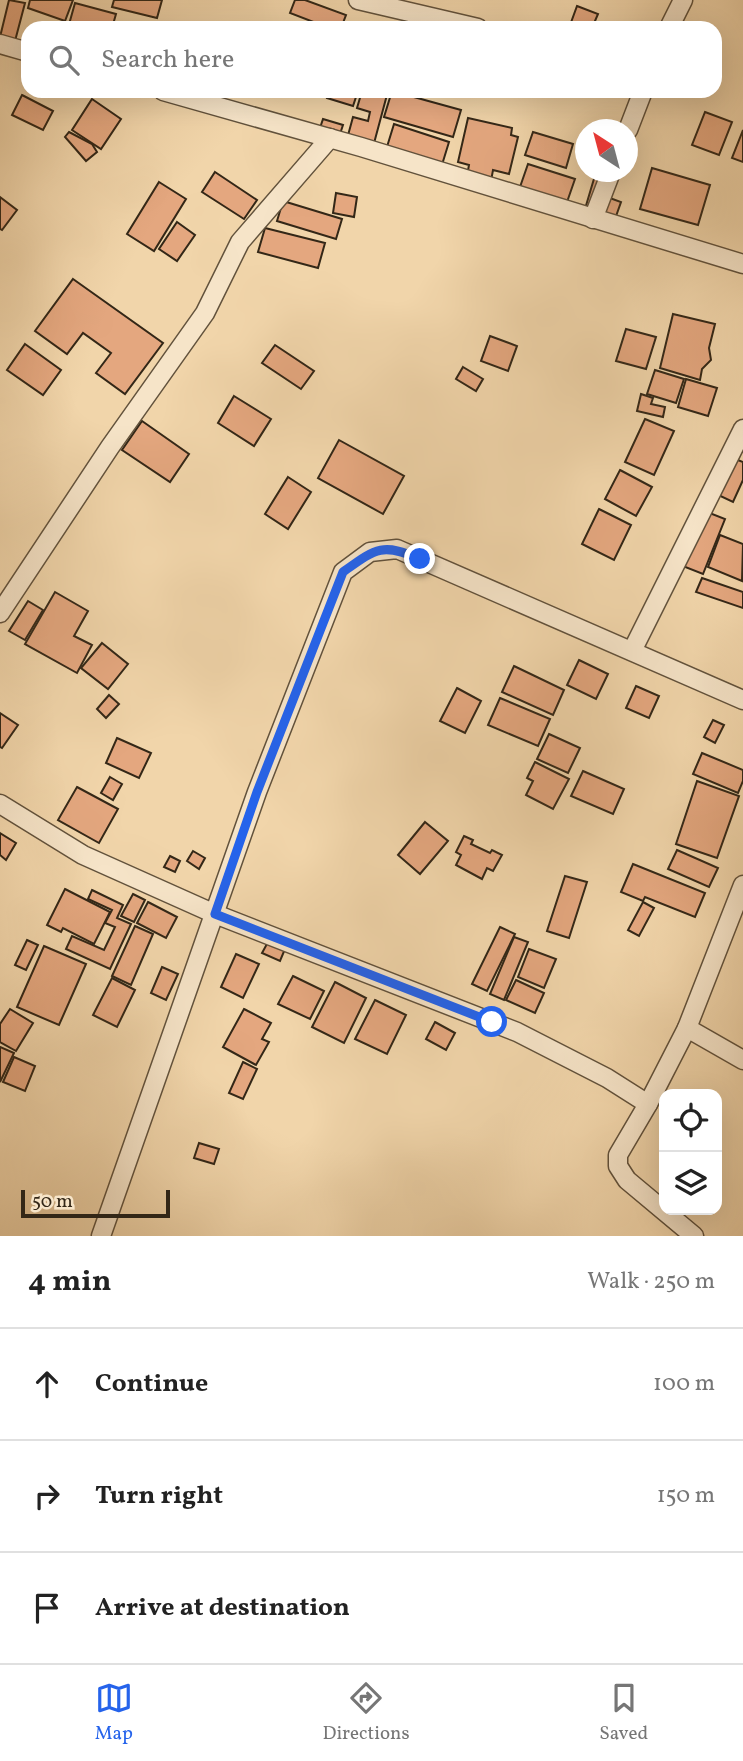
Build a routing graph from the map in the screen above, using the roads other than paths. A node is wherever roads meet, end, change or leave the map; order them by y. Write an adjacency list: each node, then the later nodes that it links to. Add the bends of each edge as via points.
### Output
1 (358, 0): 3 (street)
2 (683, 0): 4 (street)
3 (448, 21)
4 (672, 21)
5 (0, 44): 6 (street)
6 (21, 50)
7 (188, 98): 10 (street)
8 (640, 98): 9 (street)
9 (632, 119)
10 (330, 138): 12 (street); 15 (street, via 240,243 205,313)
11 (607, 182): 12 (street)
12 (593, 219): 13 (street)
13 (743, 264)
14 (743, 429): 16 (street)
15 (0, 613)
16 (632, 651): 17 (street); 20 (street, via 397,549 370,552 343,572)
17 (743, 700)
18 (0, 804): 20 (street, via 83,855)
19 (743, 885): 21 (street)
20 (215, 914): 23 (street, via 517,1032); 24 (street)
21 (687, 1028): 22 (street); 23 (street)
22 (743, 1060)
23 (648, 1104): 25 (street, via 618,1156 618,1166 627,1180)
24 (101, 1236)
25 (694, 1236)

